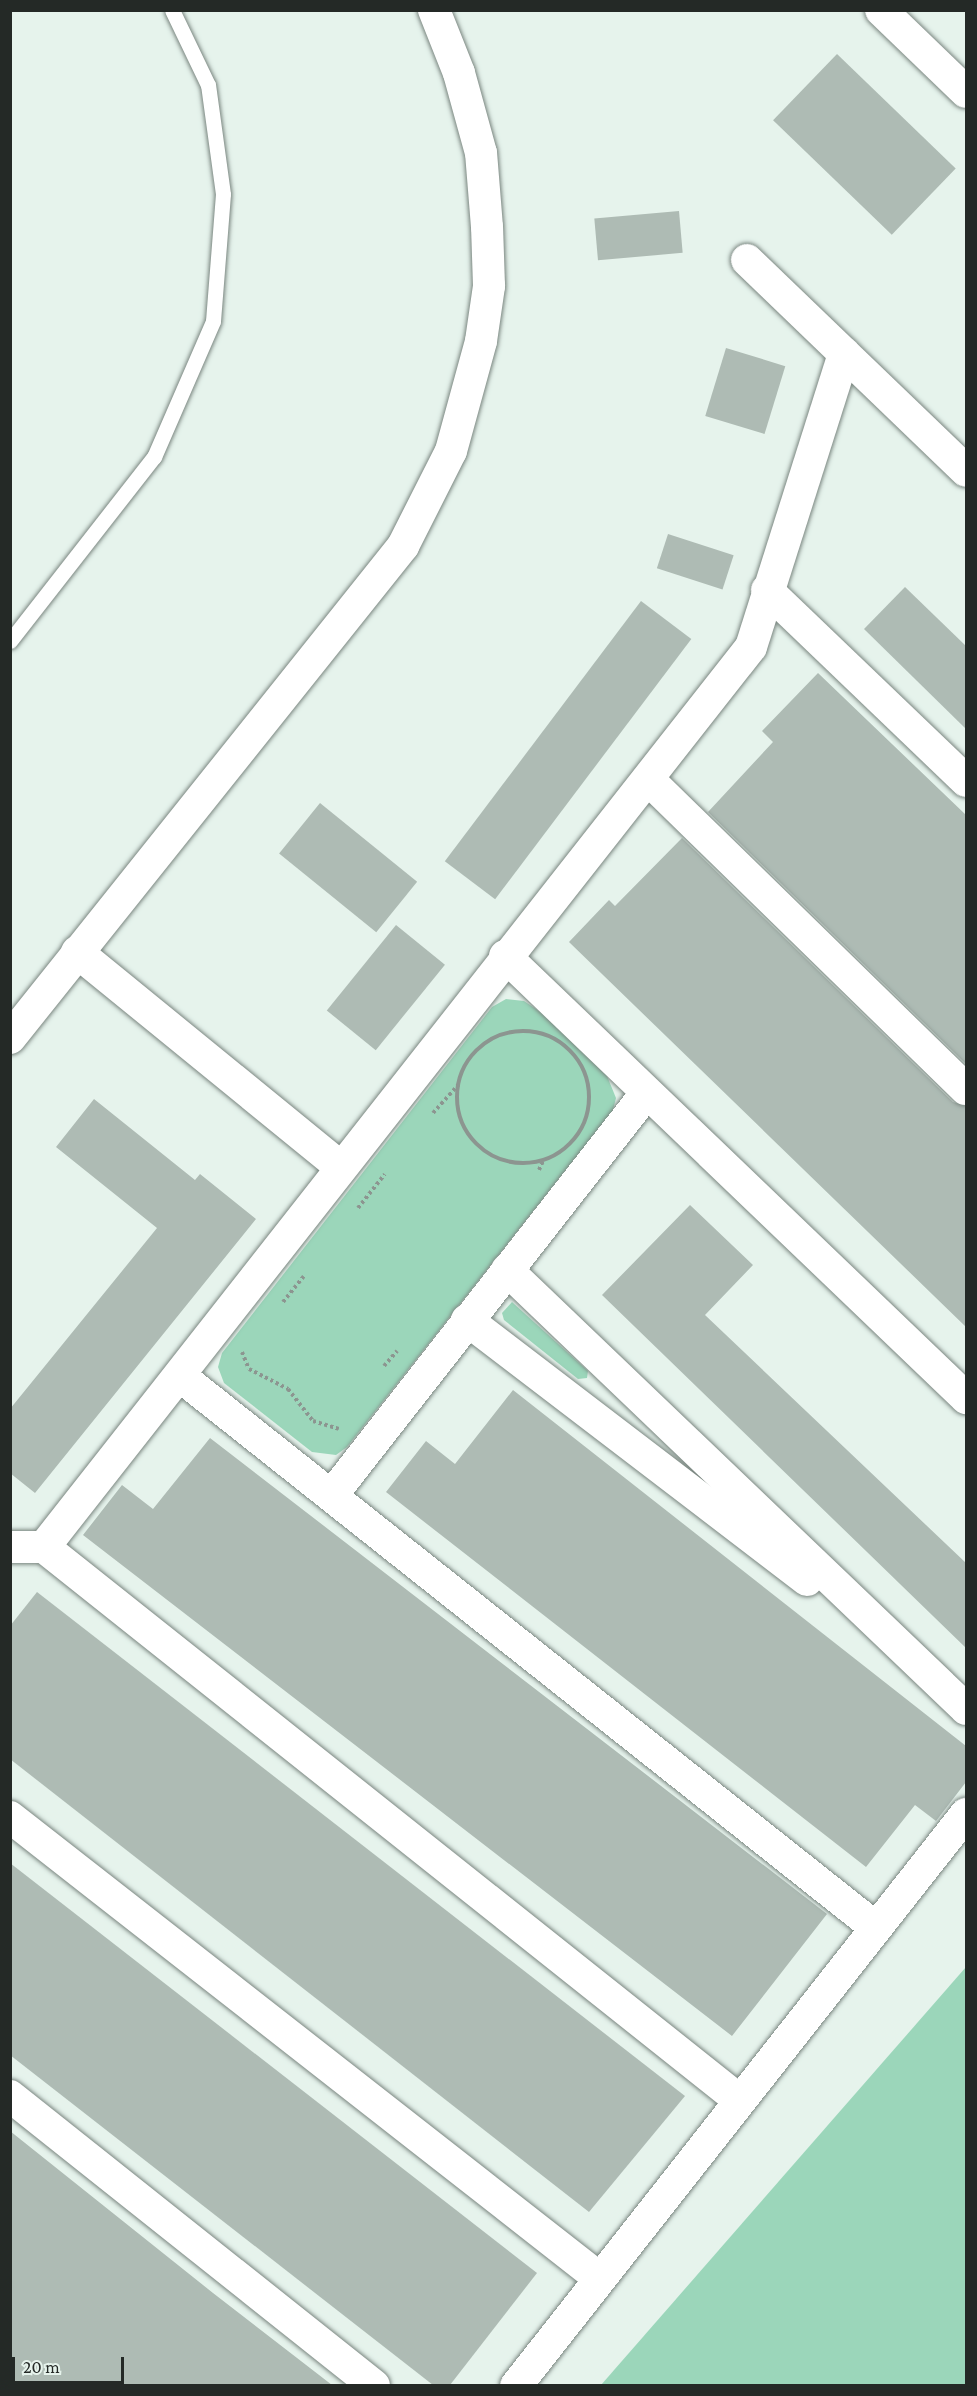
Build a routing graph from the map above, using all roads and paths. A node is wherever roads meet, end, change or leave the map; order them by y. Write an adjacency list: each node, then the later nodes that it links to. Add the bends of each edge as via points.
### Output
1 (172, 10): 9 (lane, via 208,85 216,139 223,194 213,321 154,457)
2 (434, 10): 12 (street, via 459,73 481,153 488,227 489,286 481,341 451,450 403,546)
3 (881, 10): 4 (street)
4 (966, 92)
5 (747, 260): 6 (street)
6 (844, 353): 7 (street); 8 (street)
7 (966, 471)
8 (767, 590): 10 (street, via 751,647); 11 (street)
9 (10, 641)
10 (650, 781): 13 (street); 16 (street)
11 (966, 782)
12 (77, 952): 14 (street); 20 (street)
13 (506, 956): 17 (street); 20 (street)
14 (10, 1038)
15 (458, 1085): 18 (path); 19 (path, via 458,1108 474,1141 506,1161); 19 (path, via 472,1055 502,1034 540,1033 572,1052 588,1085 584,1122 561,1151)
16 (966, 1089)
17 (645, 1095): 24 (street); 32 (street)
18 (428, 1116)
19 (544, 1159): 22 (path)
20 (339, 1166): 31 (street)
21 (388, 1170): 23 (path)
22 (537, 1175)
23 (352, 1212)
24 (507, 1269): 27 (street); 37 (street)
25 (306, 1271): 26 (path, via 299,1289)
26 (278, 1305)
27 (467, 1320): 34 (street); 37 (street)
28 (242, 1347): 33 (path, via 249,1369 288,1389 314,1421)
29 (401, 1347): 30 (path)
30 (380, 1372)
31 (180, 1376): 34 (street); 36 (street)
32 (966, 1398)
33 (346, 1427)
34 (332, 1495): 41 (street)
35 (10, 1547): 36 (street)
36 (44, 1547): 43 (street)
37 (933, 1677): 38 (street)
38 (966, 1709)
39 (966, 1814): 41 (street)
40 (10, 1817): 44 (street)
41 (875, 1927): 43 (street)
42 (10, 2096): 45 (street)
43 (738, 2099): 44 (street)
44 (598, 2277): 46 (street)
45 (374, 2385)
46 (516, 2385)

